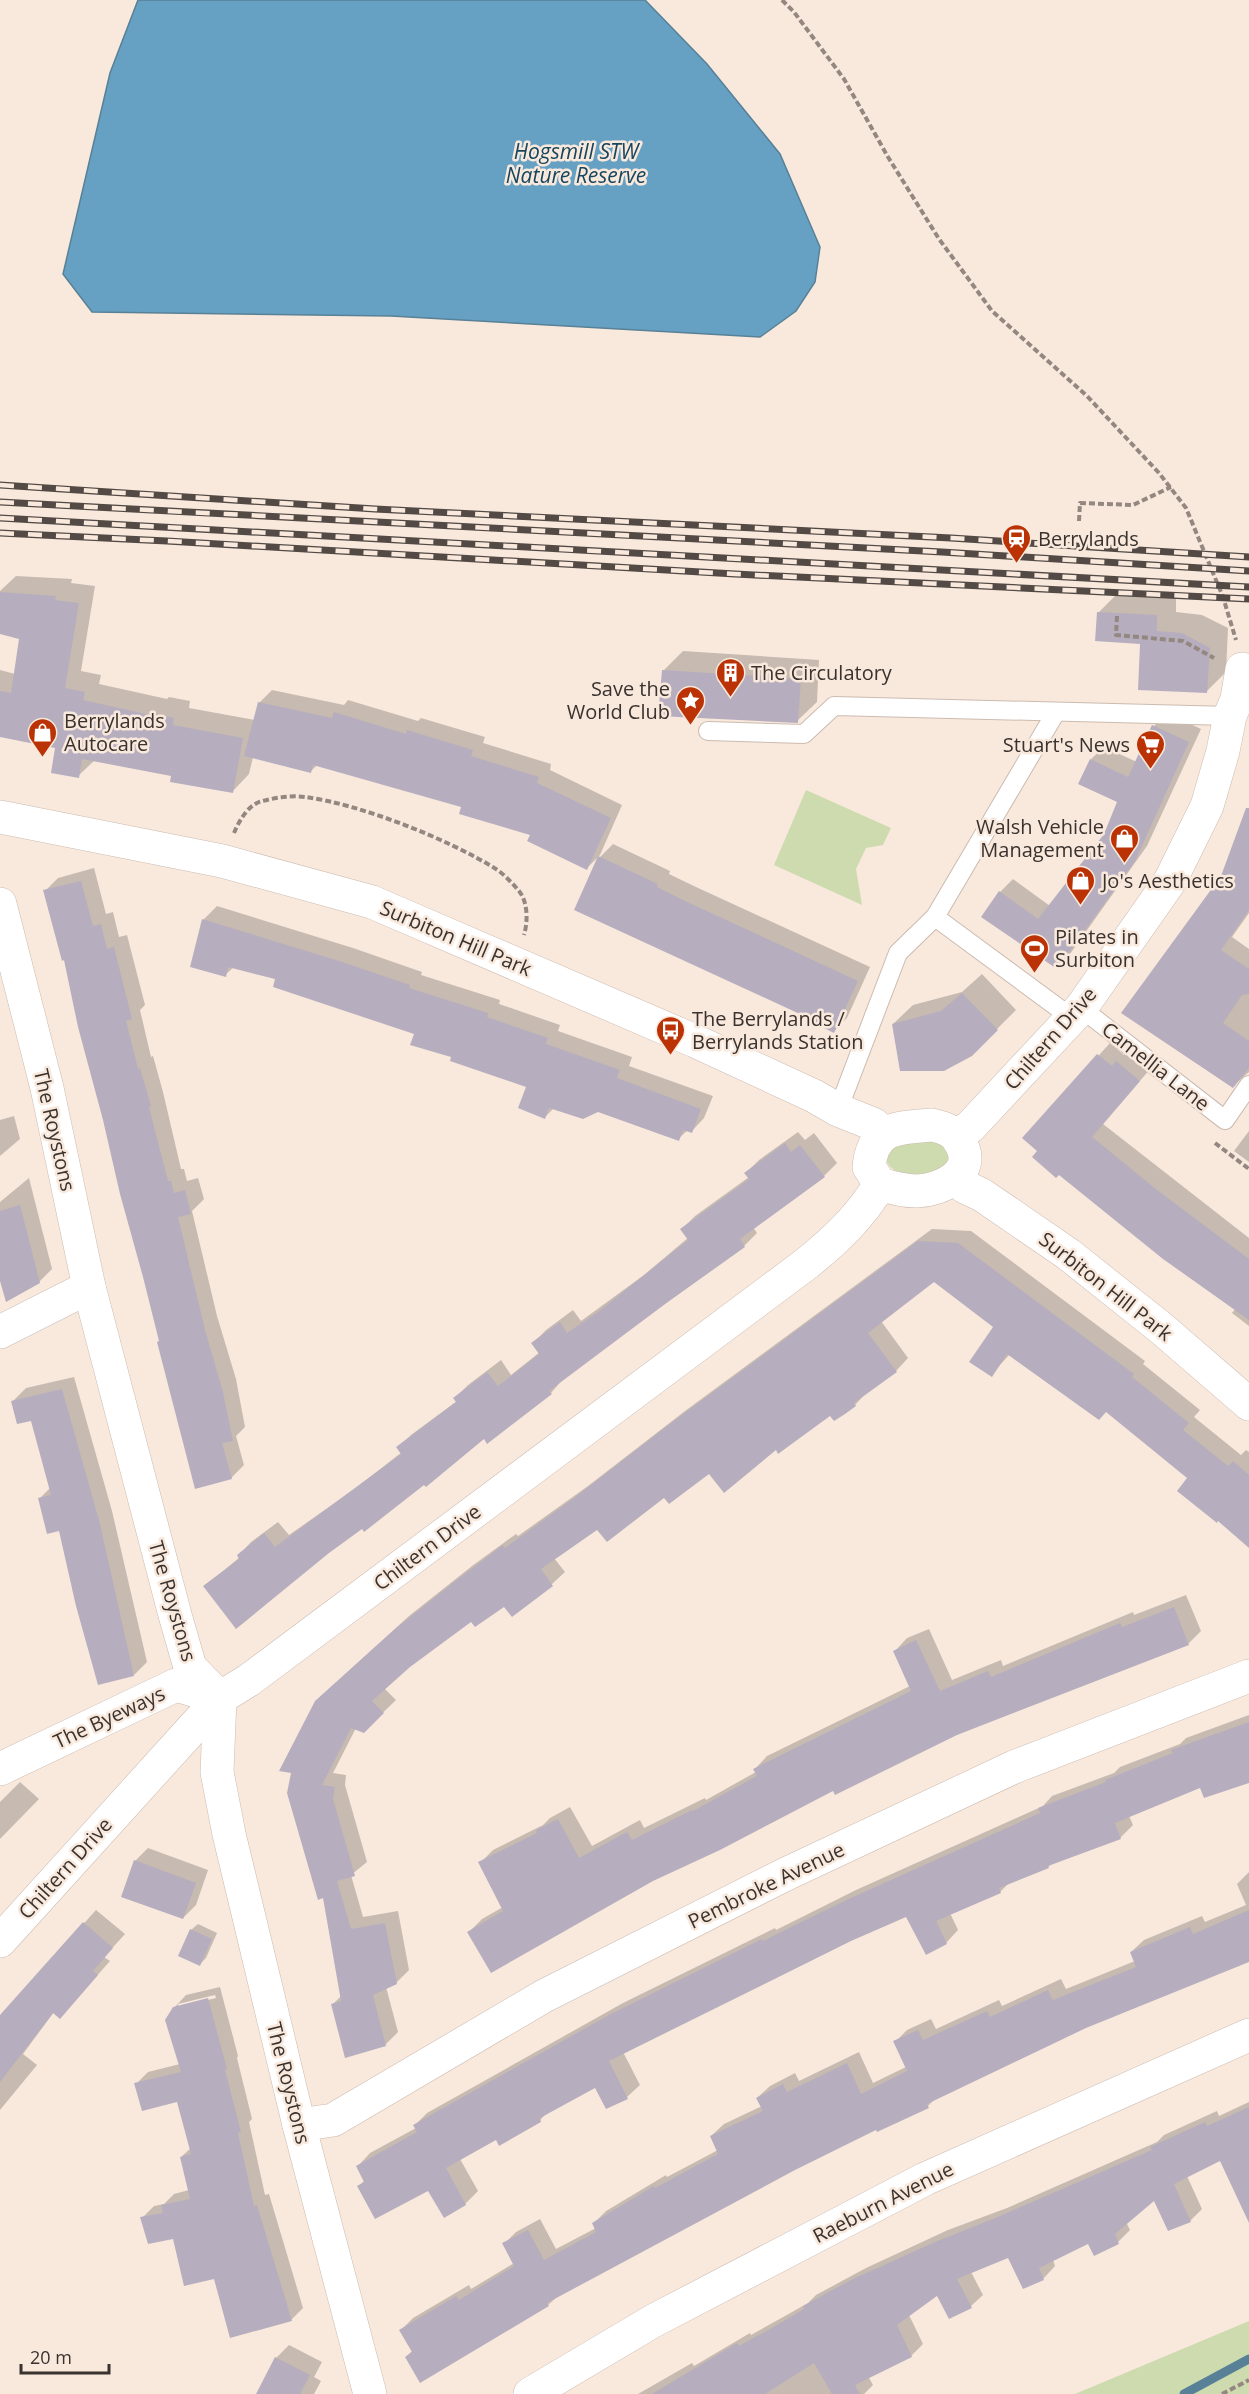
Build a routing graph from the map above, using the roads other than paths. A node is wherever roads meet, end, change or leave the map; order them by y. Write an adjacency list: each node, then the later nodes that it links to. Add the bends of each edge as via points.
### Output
1 (1246, 669): 3 (street, Chiltern Drive)
2 (1056, 712): 3 (lane); 4 (lane, via 834,706 804,734); 7 (lane)
3 (1230, 716): 8 (street, Chiltern Drive, via 1208,806 1170,881)
4 (708, 731)
5 (0, 817): 10 (street, Surbiton Hill Park, via 222,861 372,902 695,1041)
6 (0, 906): 15 (street, The Roystons, via 46,1088)
7 (935, 917): 8 (lane, Camellia Lane); 10 (lane, via 898,954)
8 (1076, 1013): 9 (lane, Camellia Lane, via 1225,1120); 12 (street, Chiltern Drive, via 970,1127)
9 (1249, 1085)
10 (838, 1110): 11 (street, Surbiton Hill Park, via 873,1124)
11 (885, 1134): 12 (street, via 895,1129 932,1125); 14 (street, via 872,1147 869,1167)
12 (957, 1136): 13 (street, via 966,1153 964,1167)
13 (957, 1176): 14 (street, via 938,1188 918,1191); 17 (street, Surbiton Hill Park, via 965,1187 1068,1254)
14 (880, 1184): 19 (street, Chiltern Drive, via 838,1238 806,1264)
15 (89, 1287): 16 (street); 19 (street, The Roystons, via 190,1667)
16 (0, 1332)
17 (1248, 1402)
18 (1249, 1676): 23 (street, Pembroke Avenue, via 1014,1767 786,1874 544,1996 333,2120)
19 (220, 1698): 20 (street, The Byeways, via 176,1685); 21 (street, Chiltern Drive); 23 (street, The Roystons, via 217,1772)
20 (0, 1768)
21 (0, 1941)
22 (1249, 2036): 25 (street, Raeburn Avenue, via 925,2179 652,2321)
23 (299, 2125): 24 (street, The Roystons)
24 (370, 2394)
25 (530, 2394)

